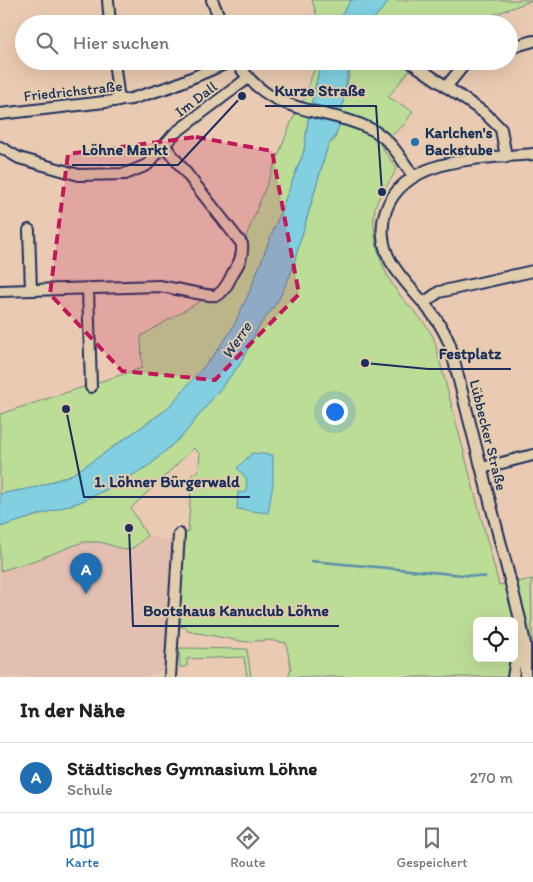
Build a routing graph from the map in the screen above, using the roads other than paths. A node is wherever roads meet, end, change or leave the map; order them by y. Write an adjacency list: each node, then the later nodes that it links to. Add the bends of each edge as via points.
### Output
1 (108, 0): 3 (street)
2 (212, 0): 4 (street)
3 (109, 15)
4 (218, 15)
5 (533, 42): 6 (street)
6 (518, 46)
7 (115, 70): 14 (street)
8 (210, 70): 14 (street, Friedrichstraße, via 172,86)
9 (242, 70): 12 (street)
10 (422, 70): 13 (street)
11 (460, 70): 13 (street)
12 (248, 78): 16 (street, Im Dall, via 175,133); 20 (street, via 285,104 374,131 391,144)
13 (446, 87): 19 (street, via 501,129)
14 (119, 101): 15 (street, Friedrichstraße)
15 (0, 114)
16 (165, 146): 17 (street, Im Dall, via 147,165 135,171 89,176 19,158); 23 (street, via 242,244 242,257 224,289 216,296 159,286)
17 (0, 147)
18 (533, 154): 19 (street)
19 (506, 157): 20 (street, via 438,166)
20 (413, 176): 26 (street, Lübbecker Straße, via 398,188 392,198 384,217 383,235 391,261)
21 (29, 230): 24 (street)
22 (533, 271): 26 (street, via 439,292)
23 (88, 288): 24 (street); 27 (street)
24 (30, 290): 25 (street)
25 (0, 291)
26 (425, 302): 29 (street, Lübbecker Straße, via 450,345)
27 (91, 387)
28 (533, 455): 29 (street)
29 (482, 468): 31 (street, Lübbecker Straße)
30 (179, 534): 32 (street)
31 (520, 619): 33 (street, Lübbecker Straße, via 520,640); 34 (street, Lübbecker Straße, via 525,644)
32 (170, 677)
33 (513, 677)
34 (525, 677)

